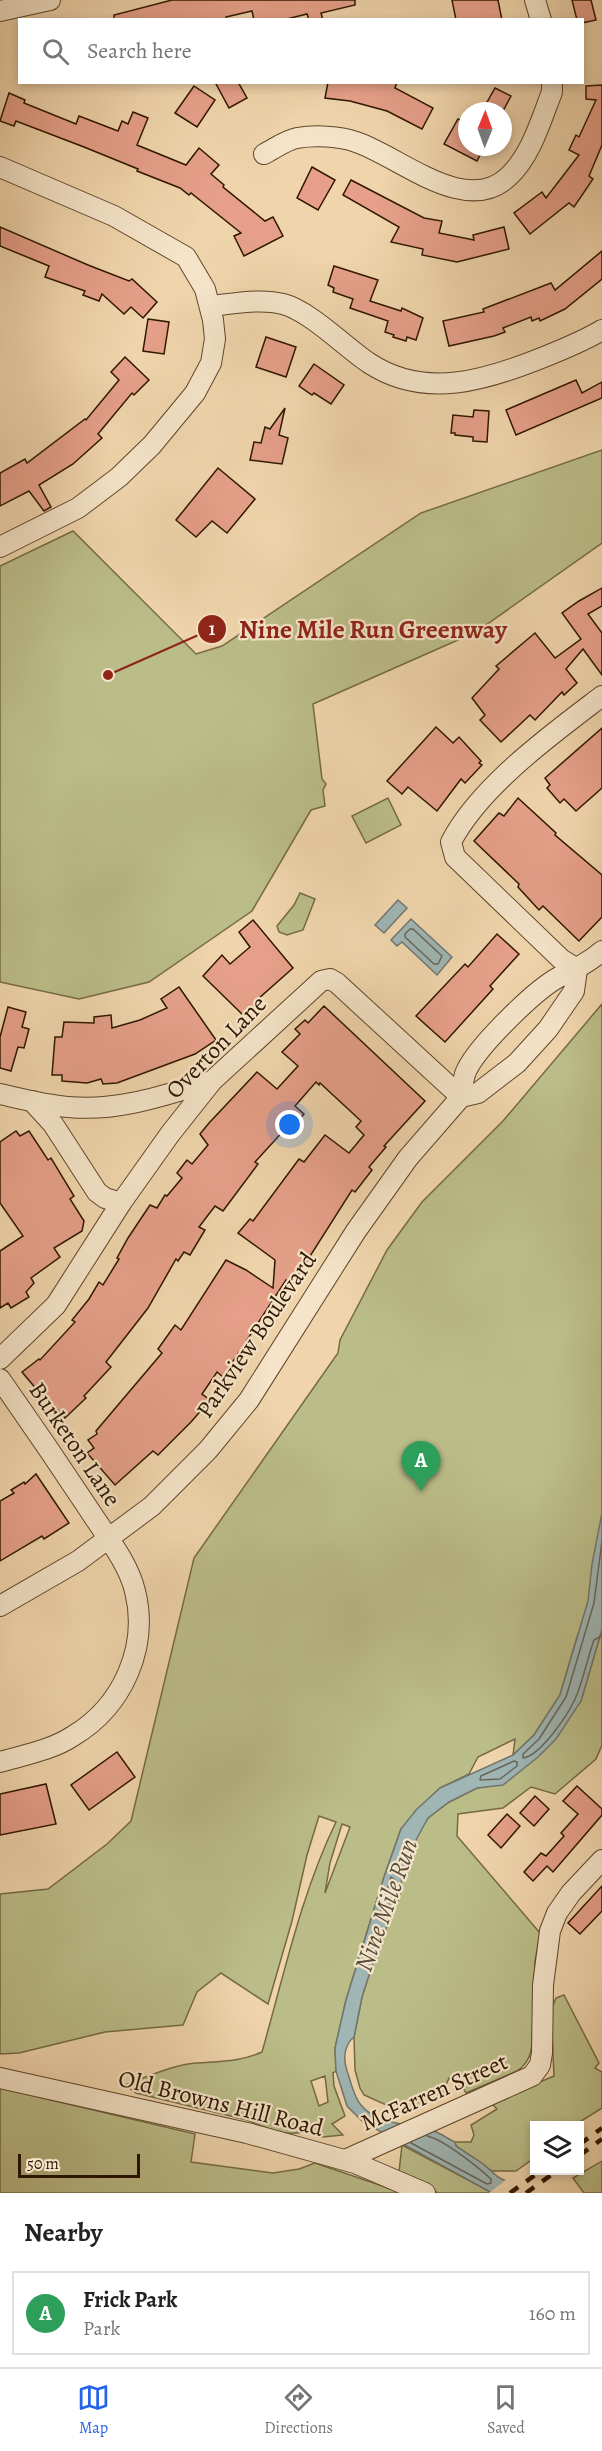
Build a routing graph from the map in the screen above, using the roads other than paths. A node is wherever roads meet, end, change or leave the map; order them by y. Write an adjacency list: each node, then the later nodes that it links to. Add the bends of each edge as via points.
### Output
1 (50, 0): 3 (street)
2 (535, 0): 4 (street)
3 (0, 11)
4 (540, 18)
5 (552, 84): 6 (street, via 526,153 507,178 490,188 466,192 356,142 332,138 296,138)
6 (264, 154)
7 (0, 166): 8 (street, via 114,216 186,257)
8 (210, 306): 9 (street, via 267,302 292,307 390,375 437,385 483,379 530,363); 10 (street, via 215,339 211,363 195,393 153,446 78,508)
9 (602, 330)
10 (0, 547)
11 (602, 696): 13 (street, via 500,780 451,842 455,857 561,959)
12 (602, 951): 13 (street, Parkview Boulevard)
13 (577, 969): 16 (street, Parkview Boulevard, via 557,978 488,1041 466,1072); 16 (street, Parkview Boulevard, via 574,990 548,1029 517,1063 478,1093)
14 (212, 1081): 16 (street, Overton Lane, via 306,993 330,979); 17 (street, via 110,1107 69,1107); 18 (street, Overton Lane)
15 (0, 1094): 17 (street)
16 (460, 1097): 21 (street, Parkview Boulevard, via 408,1158 356,1232 249,1400 208,1450 152,1506)
17 (32, 1101): 18 (street, via 53,1124 97,1192)
18 (121, 1203): 19 (street, Overton Lane, via 56,1305)
19 (0, 1359)
20 (0, 1379): 21 (street, Burketon Lane)
21 (108, 1538): 22 (street, Parkview Boulevard, via 78,1561); 23 (street, Burketon Lane, via 135,1589 139,1614 133,1663 122,1688 100,1716 73,1737)
22 (0, 1606)
23 (0, 1762)
24 (602, 1860): 26 (street, McFarren Street, via 557,1913 550,1931 543,1984 542,2053 540,2065 531,2076)
25 (0, 2078): 26 (street, Old Browns Hill Road)
26 (353, 2157): 27 (street, Old Browns Hill Road)
27 (424, 2193)

